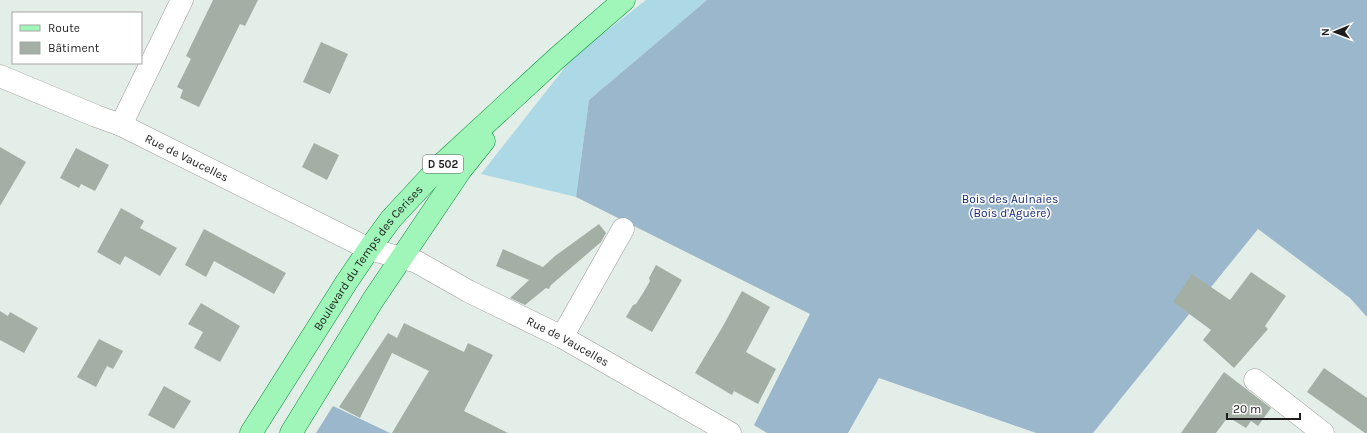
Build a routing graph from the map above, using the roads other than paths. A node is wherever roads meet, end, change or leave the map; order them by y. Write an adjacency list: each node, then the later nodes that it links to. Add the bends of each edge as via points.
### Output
1 (182, 0): 5 (street)
2 (624, 0): 4 (main road, Boulevard du Temps des Cerises / D 502)
3 (0, 76): 5 (street, Rue de Vaucelles)
4 (527, 87): 7 (main road, Boulevard du Temps des Cerises / D 502, via 442,164 391,219); 8 (main road, Boulevard du Temps des Cerises / D 502, via 460,171)
5 (121, 124): 7 (street, Rue de Vaucelles)
6 (623, 228): 9 (street)
7 (368, 249): 8 (street, Rue de Vaucelles); 11 (main road, Boulevard du Temps des Cerises / D 502)
8 (402, 258): 9 (street, Rue de Vaucelles, via 417,262 468,291); 12 (main road, Boulevard du Temps des Cerises / D 502)
9 (562, 337): 13 (street, Rue de Vaucelles)
10 (1255, 380): 14 (street)
11 (251, 433)
12 (291, 433)
13 (730, 433)
14 (1324, 433)

